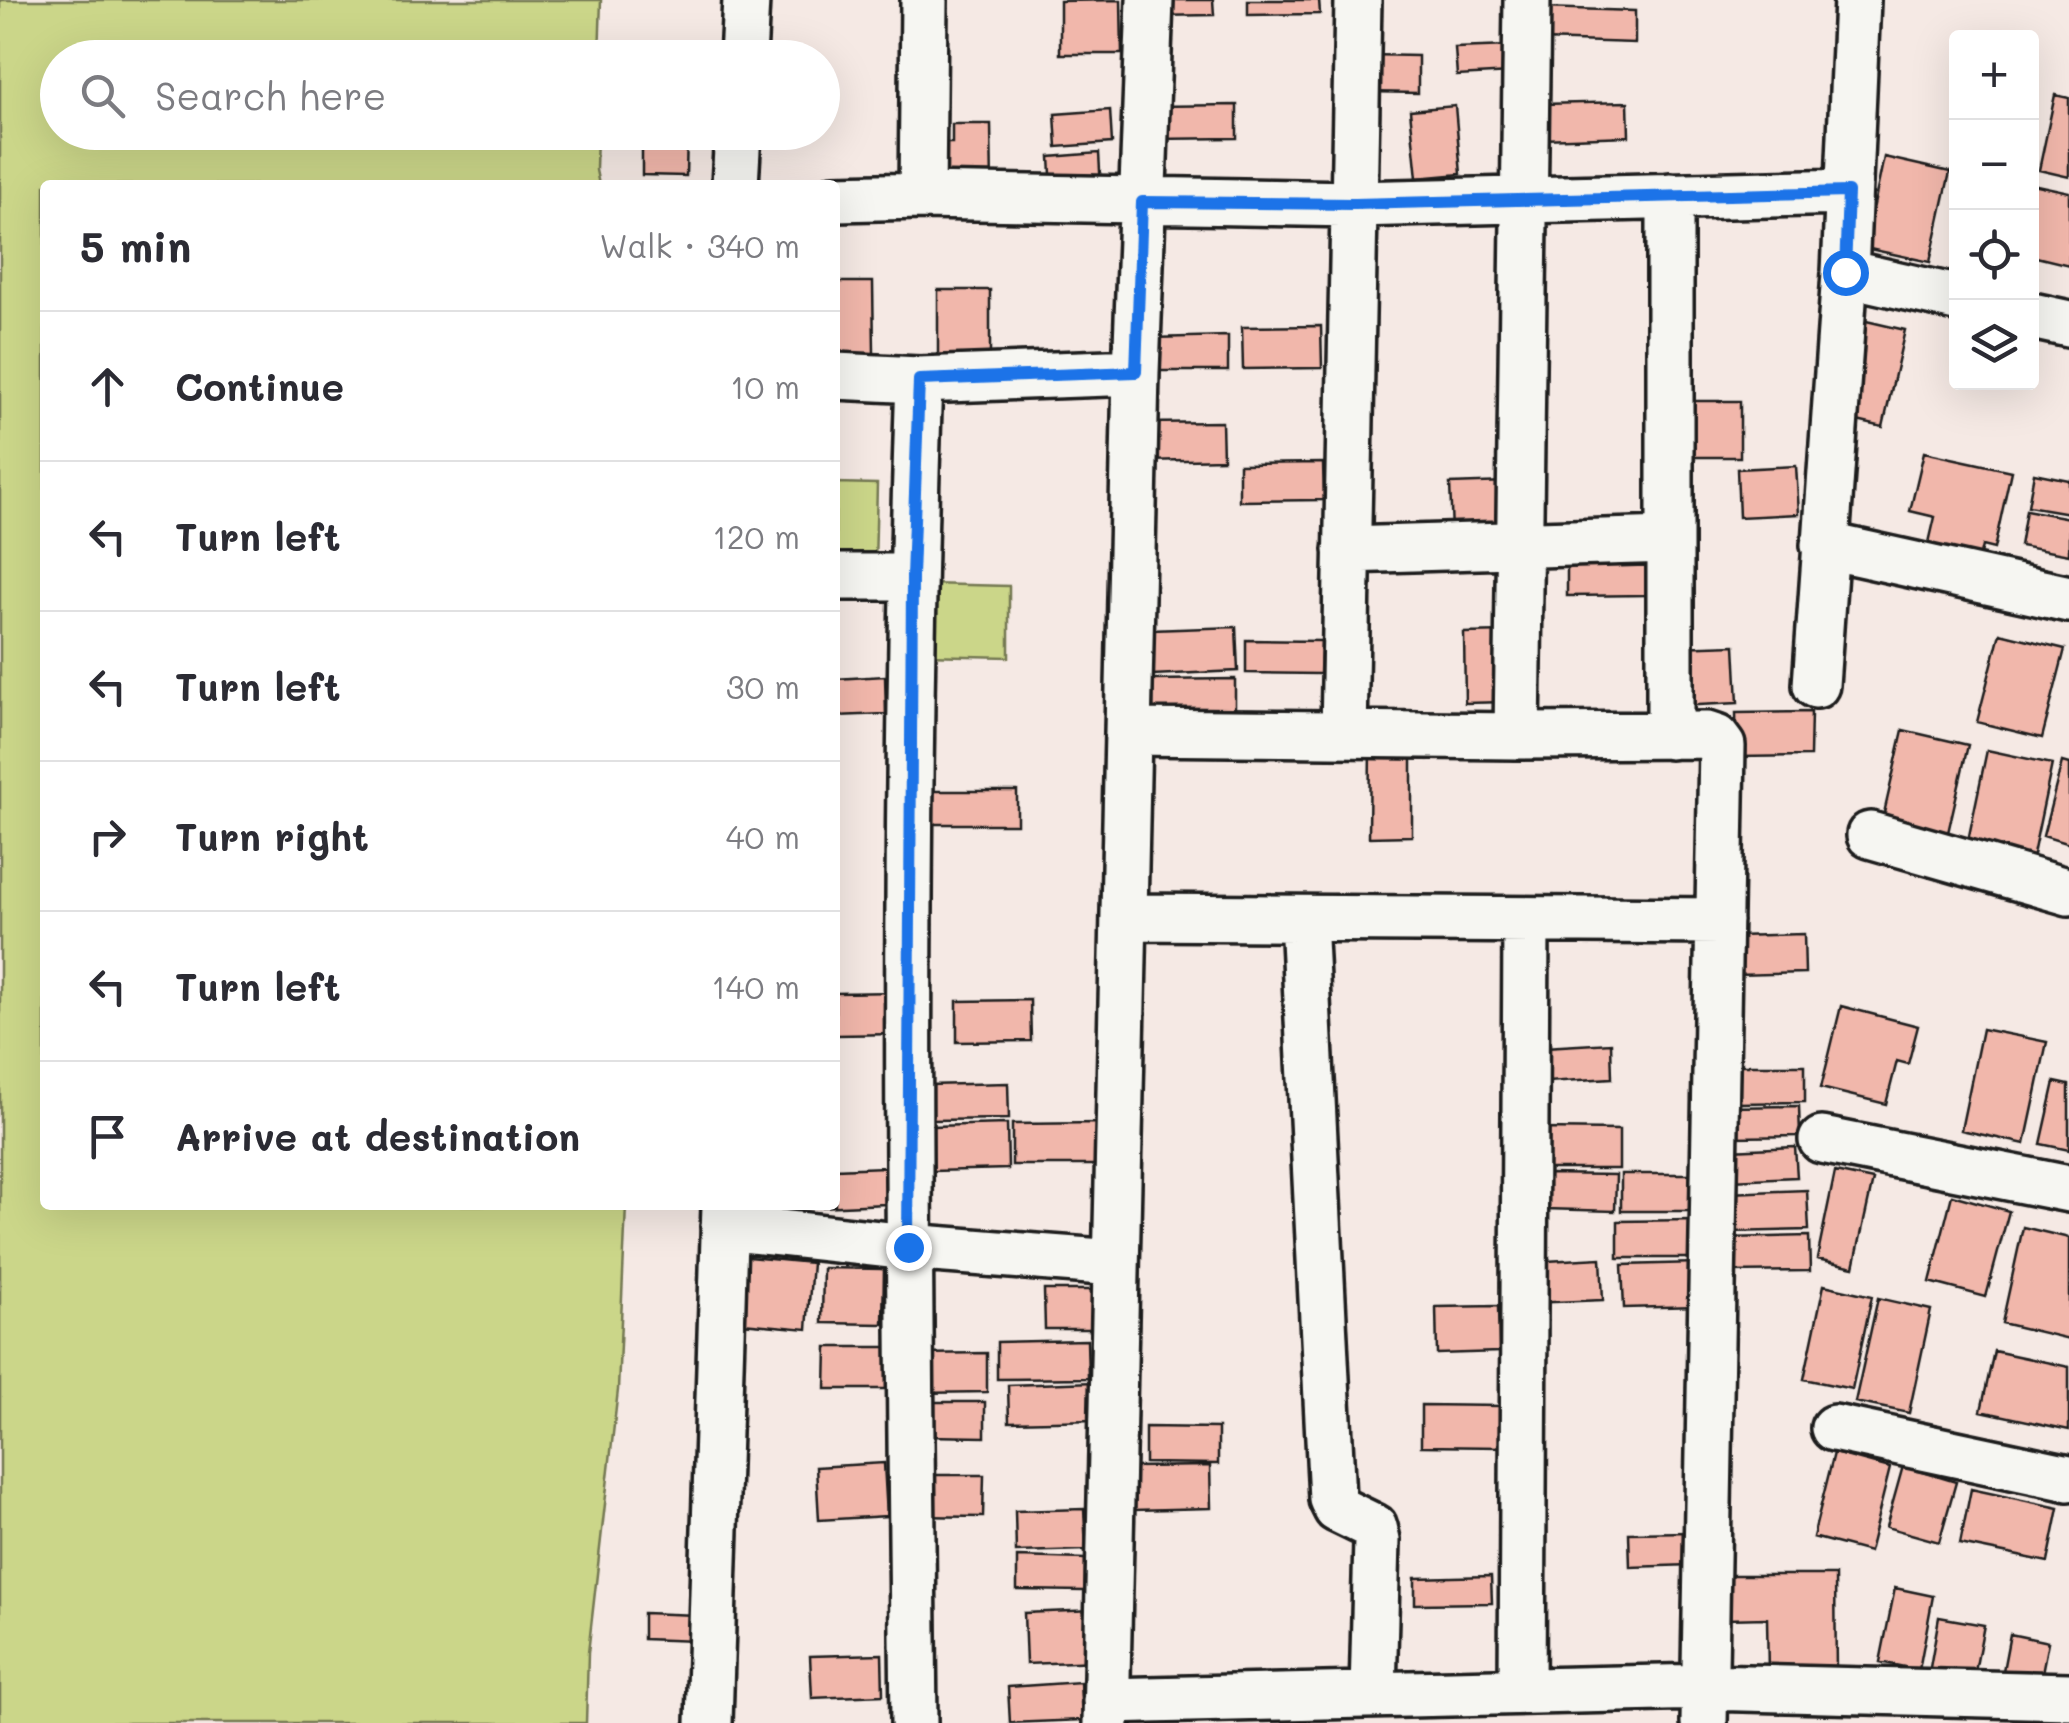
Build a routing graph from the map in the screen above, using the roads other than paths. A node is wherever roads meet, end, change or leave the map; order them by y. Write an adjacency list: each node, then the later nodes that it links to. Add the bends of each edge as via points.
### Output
1 (746, 0): 7 (street)
2 (924, 0): 11 (street)
3 (1150, 0): 15 (street)
4 (1358, 0): 16 (street)
5 (1527, 0): 14 (street)
6 (1857, 0): 10 (street)
7 (744, 40)
8 (737, 150): 9 (street)
9 (735, 180)
10 (1848, 192): 12 (street); 17 (street)
11 (922, 196): 13 (street); 15 (street)
12 (1670, 196): 14 (street); 24 (street)
13 (840, 198)
14 (1522, 200): 16 (street); 25 (street)
15 (1142, 202): 16 (street); 21 (street)
16 (1354, 204): 27 (street)
17 (1845, 272): 18 (street); 26 (street)
18 (1949, 296)
19 (2039, 318): 20 (street)
20 (2069, 324)
21 (1136, 372): 23 (street); 32 (street)
22 (840, 376): 23 (street)
23 (919, 380): 29 (street)
24 (1670, 540): 25 (street); 35 (street)
25 (1518, 545): 27 (street); 34 (street)
26 (1824, 546): 30 (street); 31 (street)
27 (1347, 550): 33 (street)
28 (840, 577): 29 (street)
29 (912, 577): 45 (street)
30 (2069, 599)
31 (1816, 685)
32 (1128, 732): 33 (street); 38 (street)
33 (1344, 734): 34 (street)
34 (1517, 736): 35 (street)
35 (1670, 736): 40 (street, via 1707,735 1722,746)
36 (1870, 835): 37 (street)
37 (2069, 892)
38 (1124, 917): 39 (street); 46 (street)
39 (1303, 919): 41 (street); 51 (street, via 1332,1499 1337,1509 1374,1528)
40 (1719, 920): 41 (street); 52 (street)
41 (1526, 922): 49 (street)
42 (1822, 1140): 43 (street)
43 (2069, 1188)
44 (725, 1216): 45 (street); 54 (street)
45 (908, 1247): 46 (street); 55 (street)
46 (1115, 1263): 53 (street)
47 (1834, 1428): 48 (street)
48 (2069, 1478)
49 (1522, 1689): 51 (street); 52 (street)
50 (2068, 1701): 52 (street)
51 (1397, 1703): 53 (street)
52 (1704, 1705)
53 (1106, 1712)
54 (709, 1723)
55 (914, 1723)

